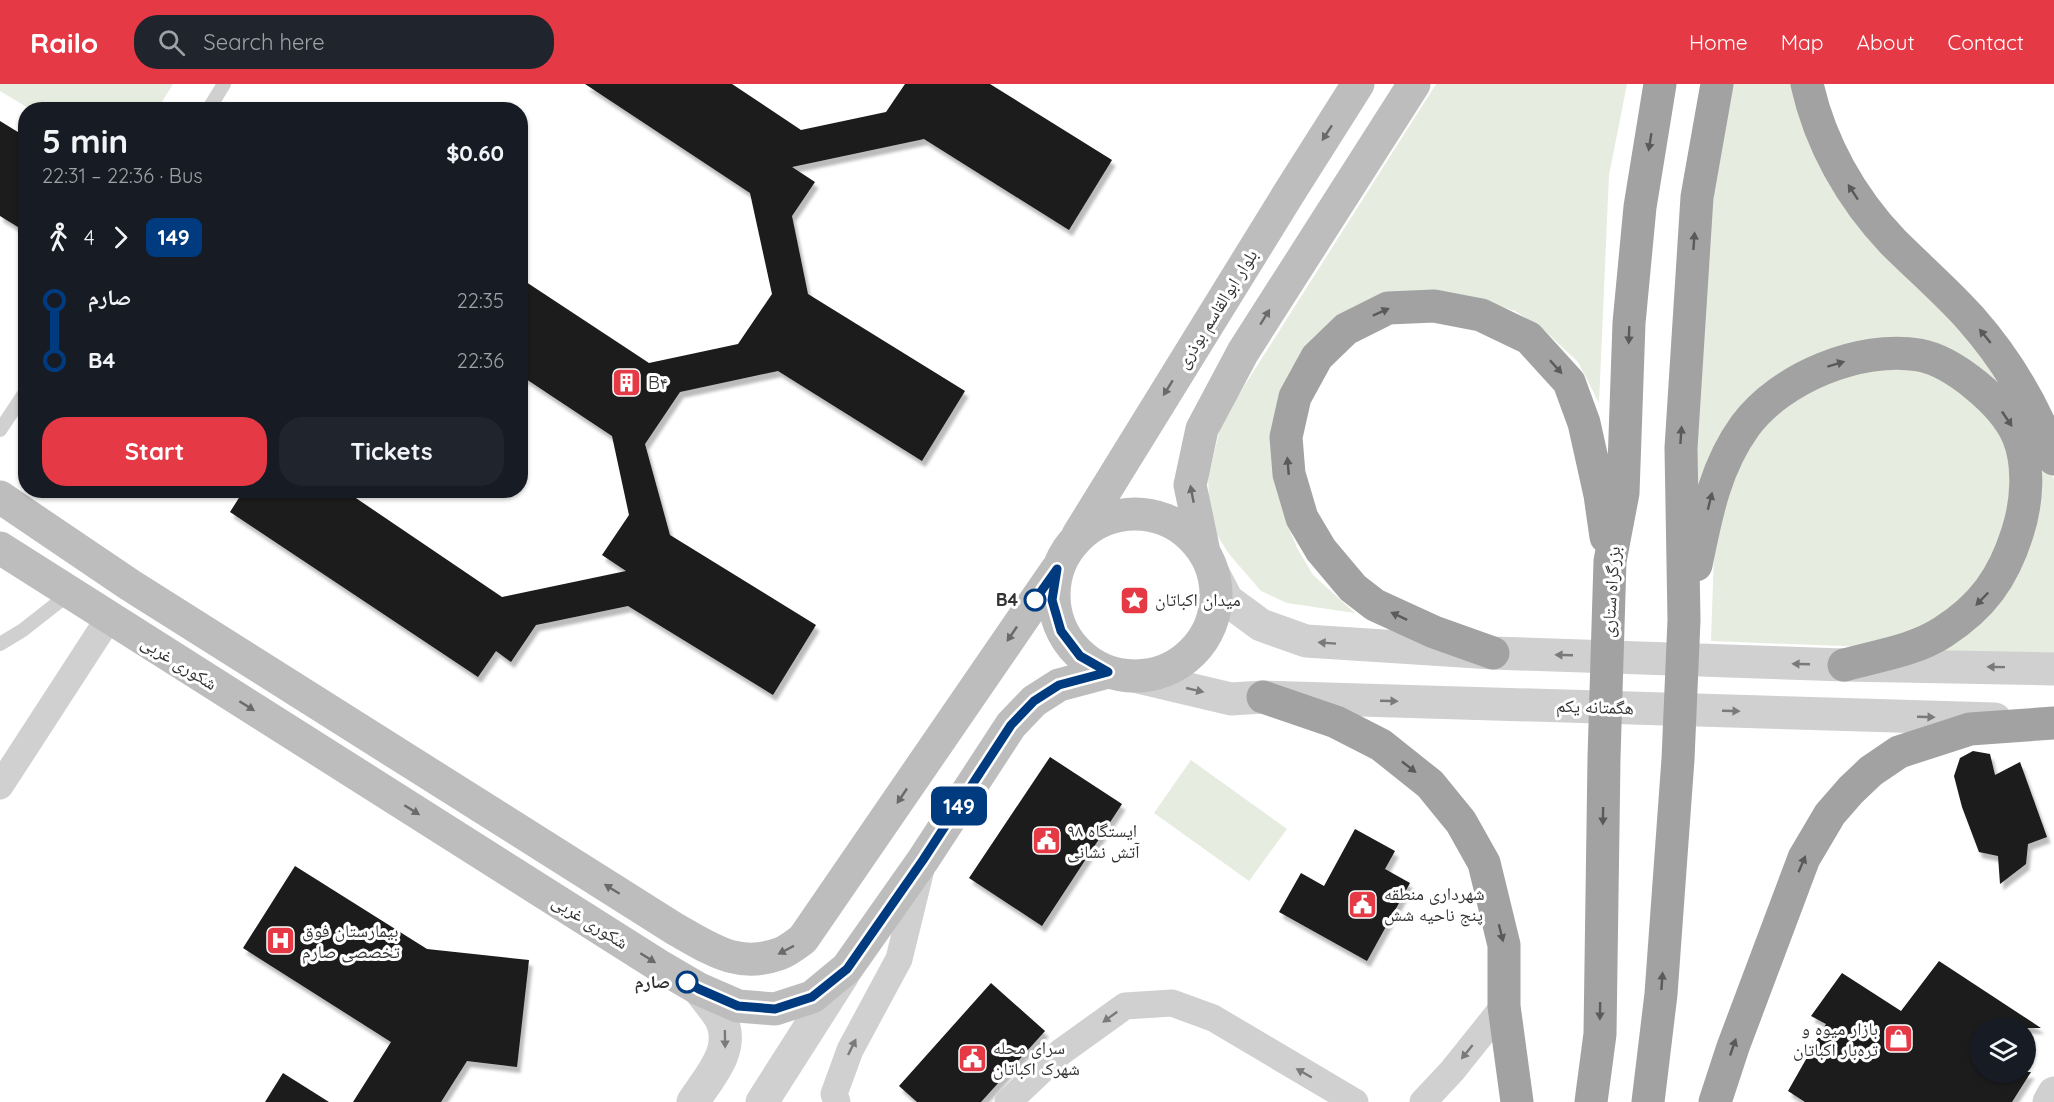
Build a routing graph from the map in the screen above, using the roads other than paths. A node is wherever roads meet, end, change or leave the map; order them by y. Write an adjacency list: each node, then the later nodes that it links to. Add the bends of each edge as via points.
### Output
1 (224, 84): 7 (lane)
2 (1358, 84): 8 (main road, بلوار ابوالقاسم بوذری, one-way to 8)
3 (1414, 84): 9 (main road)
4 (1660, 84): 16 (highway, بزرگراه ستاری, one-way to 16, via 1640,207 1629,322 1623,493)
5 (1717, 84): 22 (highway, one-way to 5, via 1681,448 1696,197)
6 (1807, 84): 12 (highway, one-way to 6, via 2026,394 1989,341 1891,240 1854,195 1822,134)
7 (213, 102)
8 (1289, 193): 9 (main road); 14 (main road, بلوار ابوالقاسم بوذری, one-way to 14)
9 (1328, 219): 17 (main road, one-way to 9, via 1190,485 1202,429 1243,352)
10 (18, 403): 11 (lane)
11 (0, 430)
12 (2054, 459)
13 (0, 497): 19 (main road)
14 (1078, 535): 17 (main road, via 1108,517 1145,514 1179,526); 18 (main road)
15 (0, 548): 20 (main road, شکوری غربی)
16 (1610, 561): 24 (highway, one-way to 16, via 1375,605 1353,588 1321,550 1302,518 1289,474 1286,437 1295,397 1317,357 1346,329 1388,308 1434,306 1481,315 1529,338 1569,382 1584,423); 43 (highway, بزرگراه ستاری, one-way to 43, via 1600,1034)
17 (1209, 564): 24 (street, one-way to 17, via 1306,641 1261,625 1227,600); 27 (main road, via 1216,605 1208,632 1191,655 1166,671)
18 (1057, 569): 19 (main road, one-way to 19, via 803,939 781,953 752,960 723,955 675,929); 27 (main road, via 1052,600 1061,631 1080,656)
19 (130, 585): 21 (main road)
20 (70, 593): 21 (main road, شکوری غربی); 23 (lane)
21 (109, 618): 30 (street); 33 (main road, شکوری غربی, one-way to 33)
22 (1684, 620): 25 (highway, one-way to 25, via 1715,483 1746,425 1796,382 1827,367 1893,353 1920,355 1945,364 1974,383 2017,435 2024,463 2020,526 1993,588 1970,612 1942,633 1917,644); 44 (highway, one-way to 22, via 1661,994)
23 (0, 644)
24 (1492, 653): 25 (street, one-way to 24)
25 (1844, 665): 26 (street, one-way to 25)
26 (2054, 669)
27 (1123, 675): 28 (street, هگمتانه یکم, one-way to 28, via 1231,699); 31 (main road, شکوری غربی, via 1059,685 1034,701 1011,725)
28 (1263, 697): 29 (street, هگمتانه یکم, one-way to 29); 34 (highway, one-way to 34, via 1336,722 1381,745 1430,784 1455,815 1484,863 1504,945)
29 (2054, 722): 45 (highway, one-way to 29, via 1804,858 1844,798 1871,771 1899,752 1970,729)
30 (0, 786)
31 (923, 860): 32 (main road, شکوری غربی); 38 (street, one-way to 31, via 834,1094 850,1050 899,959)
32 (847, 969): 33 (main road, شکوری غربی, via 812,997 775,1009 738,1006); 37 (street)
33 (699, 989): 36 (street, one-way to 36, via 727,1034 726,1049)
34 (1504, 1006): 41 (street, one-way to 41); 42 (highway)
35 (2054, 1093): 46 (street)
36 (693, 1102)
37 (762, 1102)
38 (837, 1102)
39 (1008, 1102): 40 (street, one-way to 39, via 1213,1018 1172,1003 1125,1006 1061,1052)
40 (1355, 1102)
41 (1423, 1102)
42 (1517, 1102)
43 (1591, 1102)
44 (1648, 1102)
45 (1715, 1102)
46 (2049, 1102)

